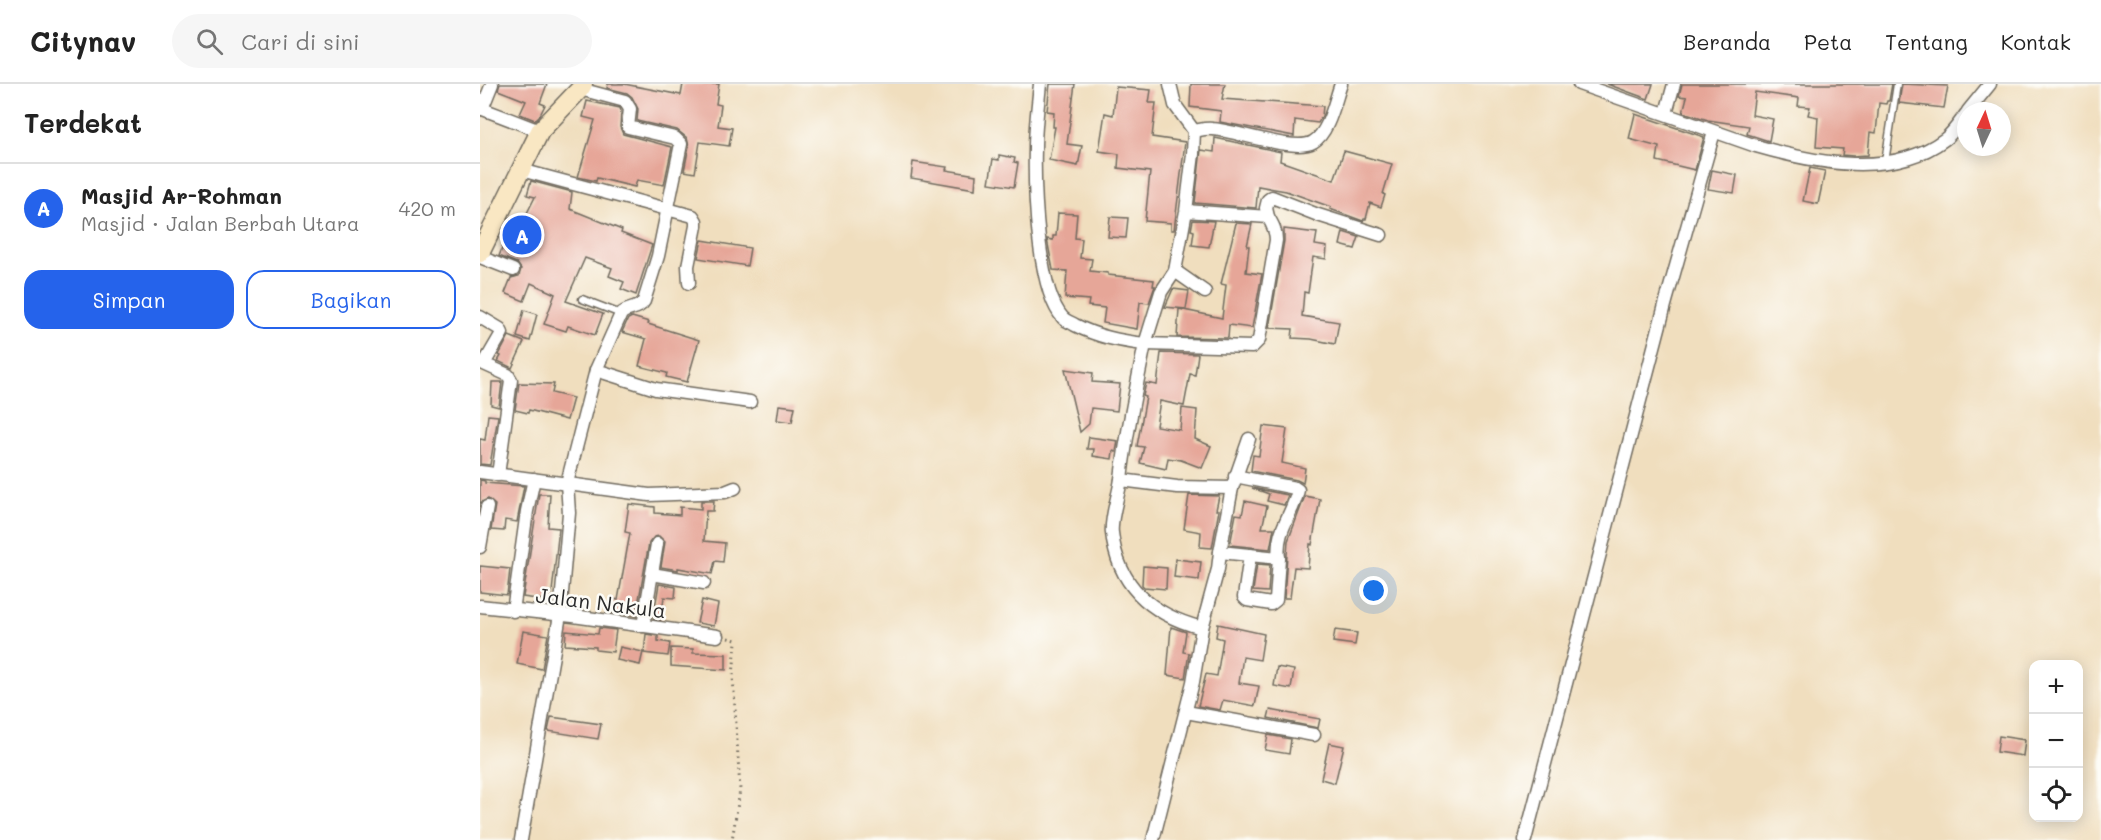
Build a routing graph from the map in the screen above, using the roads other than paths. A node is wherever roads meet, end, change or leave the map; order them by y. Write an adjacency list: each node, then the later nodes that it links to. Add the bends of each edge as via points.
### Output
1 (492, 84): 12 (street)
2 (1040, 84): 32 (street, via 1035,147 1038,222 1053,301 1064,319 1087,331 1111,340)
3 (1170, 84): 15 (street, via 1175,105)
4 (1341, 84): 15 (street, via 1327,126 1315,142 1305,145 1211,129)
5 (1579, 84): 13 (street)
6 (1674, 84): 13 (street)
7 (1897, 84): 18 (lane)
8 (1990, 84): 10 (street)
9 (582, 87): 16 (main road); 20 (street, via 625,101 630,109 627,123 631,129 679,140)
10 (1982, 89): 11 (street)
11 (1974, 102)
12 (481, 109): 16 (street)
13 (1666, 113): 17 (street)
14 (1957, 125): 18 (street, via 1947,138 1922,153)
15 (1194, 130): 21 (street)
16 (540, 131): 19 (main road)
17 (1713, 132): 18 (street, via 1812,159); 62 (street)
18 (1885, 162)
19 (521, 170): 20 (street); 24 (main road)
20 (667, 211): 27 (street, via 696,220); 30 (street, via 644,301)
21 (1186, 211): 22 (street); 26 (street)
22 (1268, 217): 23 (street, via 1266,208 1272,197); 32 (street, via 1276,240 1256,344)
23 (1381, 235)
24 (480, 255): 25 (street)
25 (513, 270)
26 (1175, 272): 28 (street); 32 (street, via 1161,292)
27 (689, 283)
28 (1205, 292)
29 (582, 299): 30 (lane)
30 (621, 314): 34 (street)
31 (480, 317): 33 (street, via 502,333)
32 (1146, 344): 40 (street)
33 (482, 367): 38 (street, via 508,375 511,380)
34 (596, 370): 35 (street, via 656,389); 42 (street)
35 (750, 402)
36 (1249, 439): 41 (street)
37 (480, 472): 38 (street)
38 (498, 475): 39 (street)
39 (534, 479): 42 (street); 53 (street)
40 (1120, 480): 41 (street, via 1177,487); 56 (street, via 1112,532 1131,585 1154,609)
41 (1234, 482): 47 (street); 49 (street, via 1298,490 1294,508 1282,525)
42 (567, 483): 43 (street, via 649,495 725,492); 54 (street, via 569,513)
43 (735, 488)
44 (488, 507): 46 (street)
45 (657, 544): 50 (street)
46 (480, 547)
47 (1220, 552): 48 (street); 56 (street)
48 (1250, 555): 49 (street); 49 (street, via 1244,597 1271,604 1276,600)
49 (1279, 558)
50 (652, 574): 51 (street); 55 (street)
51 (704, 583)
52 (480, 606): 53 (street, Jalan Nakula)
53 (513, 611): 54 (street, Jalan Nakula)
54 (560, 615): 55 (street, Jalan Nakula); 60 (street)
55 (643, 626): 57 (street, Jalan Nakula)
56 (1202, 628): 58 (street)
57 (717, 636)
58 (1186, 712): 59 (street); 61 (street)
59 (1314, 735)
60 (521, 840)
61 (1153, 840)
62 (1525, 840)

